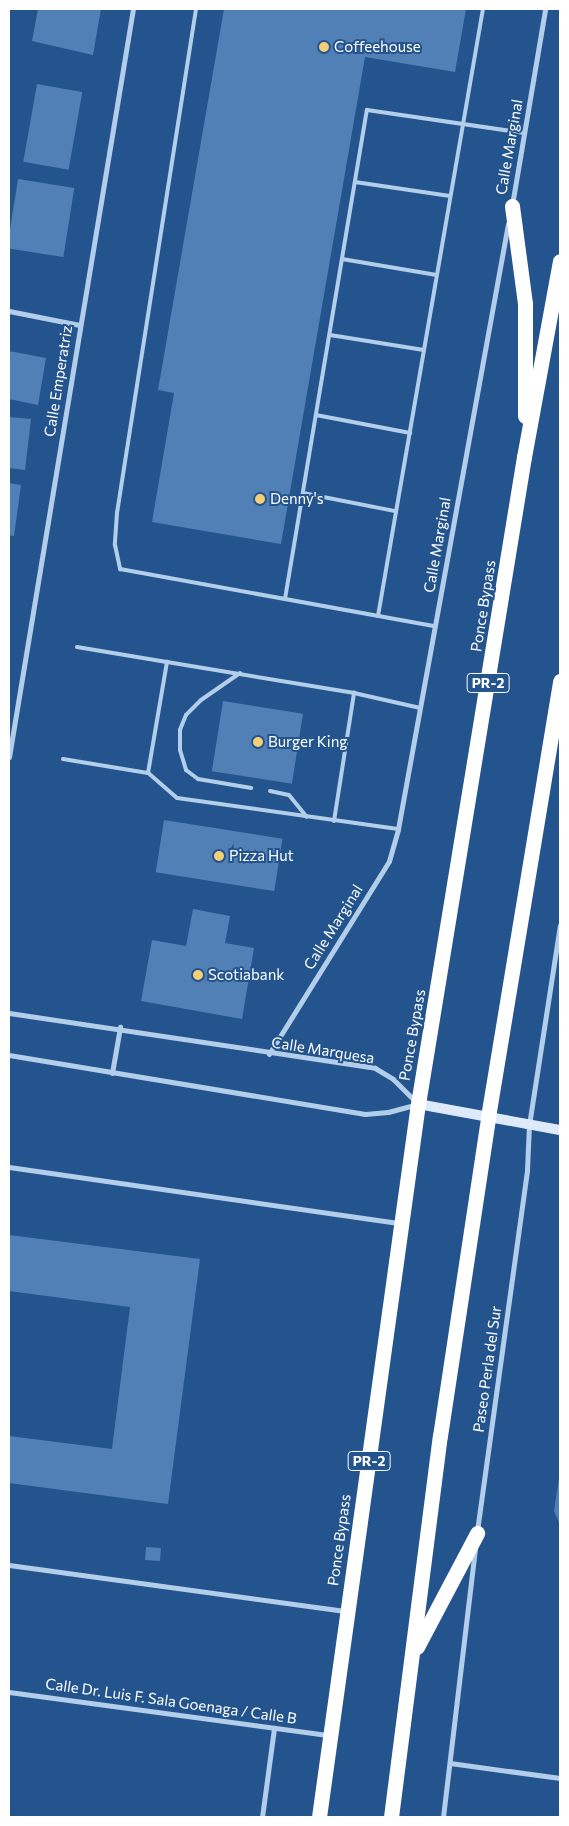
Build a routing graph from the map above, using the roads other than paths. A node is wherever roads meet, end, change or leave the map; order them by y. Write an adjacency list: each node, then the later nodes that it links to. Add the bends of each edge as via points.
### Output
1 (133, 9): 14 (street, Calle Emperatriz)
2 (196, 9): 22 (lane, via 117,513 115,545 120,569)
3 (483, 9): 5 (lane)
4 (545, 9): 6 (street, Calle Marginal)
5 (463, 124): 6 (lane); 7 (lane, via 367,110); 8 (lane)
6 (524, 133): 9 (street, Calle Marginal)
7 (355, 182): 8 (lane); 10 (lane)
8 (450, 196): 12 (lane)
9 (512, 206): 19 (highway, via 525,304); 24 (street, Calle Marginal)
10 (342, 259): 12 (lane); 15 (lane)
11 (560, 261): 19 (highway, Ponce Bypass / PR-2)
12 (437, 275): 16 (lane)
13 (9, 311): 14 (street)
14 (80, 325): 31 (street, Calle Emperatriz)
15 (330, 335): 16 (lane); 17 (lane)
16 (424, 350): 18 (lane)
17 (316, 415): 18 (lane); 20 (lane)
18 (410, 433): 21 (lane)
19 (524, 457): 45 (highway, Ponce Bypass / PR-2)
20 (303, 493): 21 (lane); 22 (lane)
21 (395, 511): 23 (lane)
22 (285, 599): 23 (lane)
23 (378, 616): 24 (lane)
24 (435, 626): 30 (street, Calle Marginal)
25 (78, 647): 26 (lane)
26 (167, 662): 27 (lane); 33 (lane)
27 (240, 673): 29 (lane); 34 (lane, via 201,700 186,715 180,730 180,750 186,770 198,779)
28 (560, 681): 46 (highway)
29 (354, 693): 30 (lane); 37 (lane)
30 (420, 708): 38 (street, Calle Marginal)
31 (9, 757)
32 (63, 759): 33 (lane)
33 (148, 773): 36 (lane, via 177,798)
34 (251, 788)
35 (270, 792): 36 (lane, via 289,795)
36 (307, 817): 37 (lane)
37 (334, 821): 38 (lane)
38 (398, 829): 42 (street, Calle Marginal, via 389,861)
39 (560, 925): 47 (street, Paseo Perla del Sur)
40 (9, 1013): 41 (street, Calle Marquesa)
41 (120, 1027): 42 (street, Calle Marquesa); 44 (street)
42 (269, 1054): 45 (street, Calle Marquesa, via 374,1068 394,1079)
43 (9, 1055): 44 (street)
44 (112, 1074): 45 (street, via 365,1114)
45 (418, 1104): 46 (street); 50 (highway, Ponce Bypass / PR-2)
46 (488, 1117): 47 (street); 54 (highway)
47 (529, 1125): 48 (street); 51 (street, Paseo Perla del Sur, via 527,1170)
48 (560, 1130)
49 (9, 1167): 50 (street)
50 (403, 1223): 53 (highway, Ponce Bypass / PR-2)
51 (477, 1534): 54 (highway); 58 (street, Paseo Perla del Sur)
52 (9, 1565): 53 (street)
53 (347, 1611): 57 (highway, Ponce Bypass / PR-2)
54 (411, 1657): 62 (highway)
55 (9, 1692): 56 (street, Calle Dr. Luis F. Sala Goenaga / Calle B)
56 (274, 1728): 57 (street, Calle Dr. Luis F. Sala Goenaga / Calle B); 60 (street)
57 (329, 1735): 61 (highway, Ponce Bypass / PR-2)
58 (450, 1763): 59 (street); 63 (street, Paseo Perla del Sur)
59 (560, 1778)
60 (262, 1817)
61 (319, 1817)
62 (391, 1817)
63 (443, 1817)

